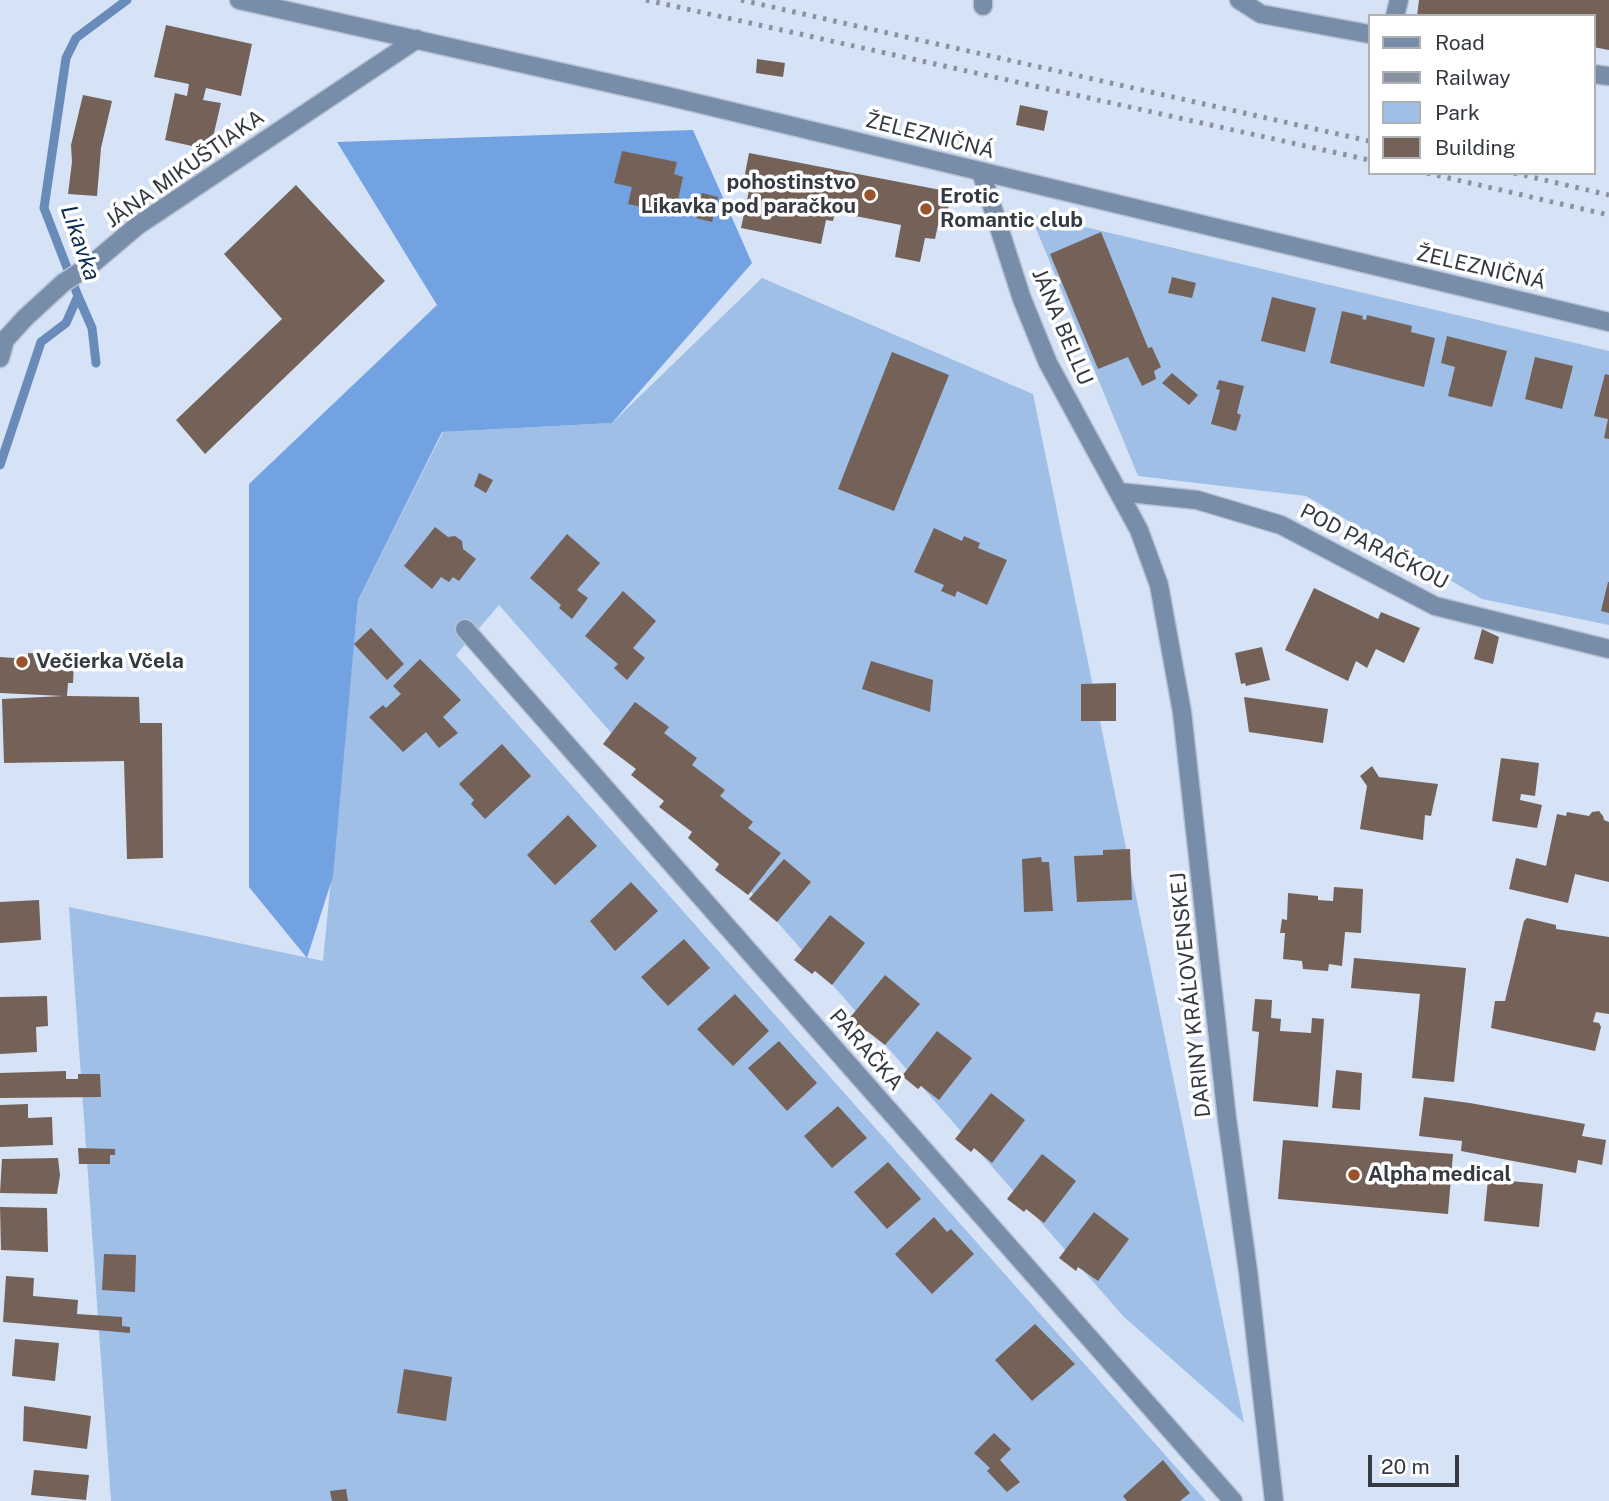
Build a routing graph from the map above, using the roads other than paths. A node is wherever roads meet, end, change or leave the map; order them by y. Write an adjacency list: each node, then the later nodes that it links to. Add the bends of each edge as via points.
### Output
1 (239, 0): 4 (street, ŽELEZNIČNÁ)
2 (1240, 0): 3 (street, via 1261,14)
3 (1368, 34)
4 (417, 39): 5 (street, ŽELEZNIČNÁ); 7 (street, JÁNA MIKUŠTIAKA, via 137,226 25,318 5,341)
5 (981, 172): 6 (street, ŽELEZNIČNÁ); 8 (street, JÁNA BELLU, via 1048,363)
6 (1609, 322)
7 (0, 358)
8 (1119, 492): 10 (street, POD PARAČKOU, via 1197,500 1281,525 1434,606); 12 (street, DARINY KRÁĽOVENSKEJ, via 1159,585 1182,712)
9 (465, 629): 11 (street, PARAČKA)
10 (1609, 649)
11 (1233, 1501)
12 (1274, 1501)

